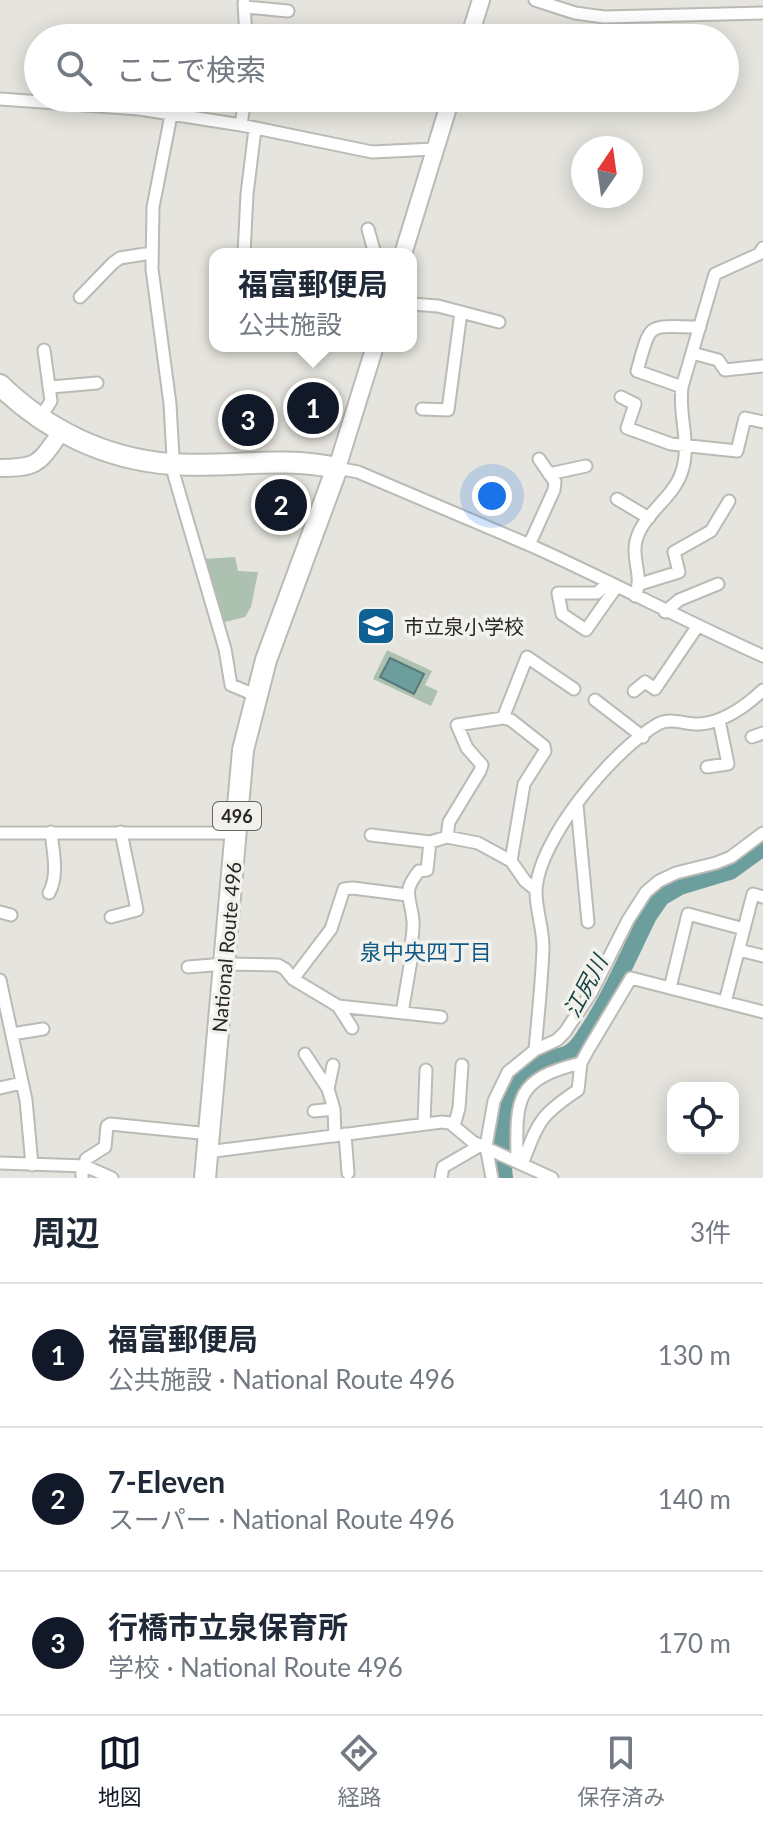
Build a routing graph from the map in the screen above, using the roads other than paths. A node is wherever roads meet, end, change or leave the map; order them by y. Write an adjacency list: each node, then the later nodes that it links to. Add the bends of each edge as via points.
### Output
1 (481, 0): 7 (street)
2 (535, 0): 5 (street, via 604,17)
3 (244, 4): 4 (street); 6 (street)
4 (288, 11)
5 (763, 13)
6 (245, 24)
7 (473, 24)
8 (0, 99): 9 (street)
9 (24, 101)
10 (155, 112): 13 (street)
11 (243, 112): 14 (street)
12 (447, 112): 16 (street)
13 (171, 115): 14 (street); 22 (street, via 153,207)
14 (241, 125): 15 (street)
15 (255, 129): 16 (street, via 372,152); 18 (street)
16 (435, 149): 20 (street)
17 (368, 229): 19 (street)
18 (244, 248)
19 (373, 248)
20 (405, 248)
21 (763, 248): 27 (street, via 715,274)
22 (151, 253): 23 (street, via 120,258); 43 (street)
23 (80, 297)
24 (417, 304): 25 (street)
25 (461, 312): 26 (street); 37 (street, via 448,410)
26 (499, 322)
27 (700, 327): 30 (street); 35 (street, via 655,327 637,371)
28 (44, 350): 34 (street)
29 (373, 352): 46 (street)
30 (692, 353): 31 (street, via 718,360 725,370); 35 (street)
31 (763, 366)
32 (97, 383): 34 (street)
33 (0, 385): 38 (highway)
34 (51, 387): 38 (street, via 51,401)
35 (682, 387): 41 (street, via 679,405)
36 (621, 397): 41 (street, via 635,404 627,428)
37 (422, 409)
38 (40, 418): 40 (highway)
39 (763, 422): 41 (street, via 745,418 737,451)
40 (61, 432): 43 (highway, via 111,452); 45 (street, via 31,467)
41 (687, 447): 50 (street, via 681,475)
42 (539, 459): 47 (street)
43 (172, 464): 46 (highway, via 282,461); 62 (street, via 231,685)
44 (586, 466): 47 (street)
45 (0, 468)
46 (337, 468): 51 (street, via 358,472); 62 (highway, National Route 496 / 496)
47 (549, 474): 51 (street, via 554,490)
48 (617, 499): 50 (street)
49 (729, 501): 53 (street, via 711,531 674,552 679,572)
50 (649, 518): 53 (street, via 636,541)
51 (529, 545): 52 (street)
52 (613, 584): 52 (street, via 586,630 562,614 558,593 597,593); 55 (street)
53 (640, 584): 55 (street)
54 (718, 584): 56 (street, via 679,600)
55 (635, 596): 56 (street)
56 (665, 612): 57 (street)
57 (697, 627): 58 (street); 61 (street, via 655,689 645,682)
58 (763, 656)
59 (574, 689): 64 (street, via 527,657)
60 (763, 690): 65 (street)
61 (634, 691)
62 (255, 695): 72 (highway, National Route 496 / 496)
63 (595, 700): 66 (street)
64 (503, 718): 75 (street, via 457,725 482,765 449,822); 77 (street, via 545,751 524,784)
65 (719, 720): 66 (street, via 669,721); 67 (street, via 728,764)
66 (643, 737): 68 (street, via 618,753)
67 (707, 767)
68 (577, 805): 78 (street, via 551,842); 83 (street)
69 (51, 832): 70 (street); 71 (street); 79 (street, via 55,871)
70 (121, 832): 72 (street); 82 (street, via 137,910)
71 (0, 833)
72 (235, 833): 87 (highway, National Route 496 / 496)
73 (763, 833): 100 (street, via 731,857 676,873 646,892 565,1032)
74 (371, 835): 76 (street)
75 (447, 837): 76 (street); 77 (street, via 478,843)
76 (430, 842): 80 (street, via 427,870 419,871)
77 (511, 861): 78 (street)
78 (536, 890): 100 (street, via 543,943)
79 (49, 893)
80 (407, 895): 89 (street, via 344,889 331,929); 95 (street, via 413,922)
81 (763, 897): 84 (street, via 753,894)
82 (111, 917)
83 (588, 922)
84 (744, 929): 85 (street); 91 (street, via 688,914)
85 (739, 950): 86 (street); 92 (street)
86 (763, 956)
87 (225, 964): 88 (street); 89 (street, via 278,965); 114 (highway, National Route 496 / 496)
88 (188, 967)
89 (293, 979): 93 (street)
90 (0, 980): 99 (street)
91 (670, 988): 92 (street); 102 (street, via 631,978)
92 (725, 1002): 94 (street)
93 (338, 1006): 95 (street); 97 (street)
94 (763, 1012)
95 (402, 1013): 96 (street)
96 (441, 1017)
97 (352, 1028)
98 (43, 1029): 99 (street)
99 (12, 1034): 106 (street)
100 (535, 1050): 115 (street, via 508,1072 494,1101)
101 (305, 1054): 108 (street)
102 (581, 1063): 116 (street, via 578,1090 539,1122); 116 (street, via 545,1073 525,1090 516,1121)
103 (333, 1065): 108 (street)
104 (462, 1065): 112 (street)
105 (426, 1070): 111 (street)
106 (22, 1083): 107 (street); 118 (street)
107 (0, 1088)
108 (328, 1089): 109 (street)
109 (334, 1109): 110 (street); 113 (street)
110 (314, 1111)
111 (424, 1123): 112 (street); 113 (street)
112 (454, 1126): 115 (street)
113 (340, 1135): 114 (street); 120 (street)
114 (208, 1143): 119 (street, via 110,1124 105,1147 86,1159); 123 (highway, National Route 496 / 496)
115 (484, 1145): 116 (street); 124 (street, via 443,1167); 125 (street)
116 (520, 1162): 126 (street)
117 (0, 1163): 118 (street)
118 (34, 1165): 119 (street); 121 (street)
119 (83, 1170): 122 (street)
120 (348, 1173)
121 (37, 1178)
122 (112, 1178)
123 (205, 1178)
124 (441, 1178)
125 (492, 1178)
126 (552, 1178)

